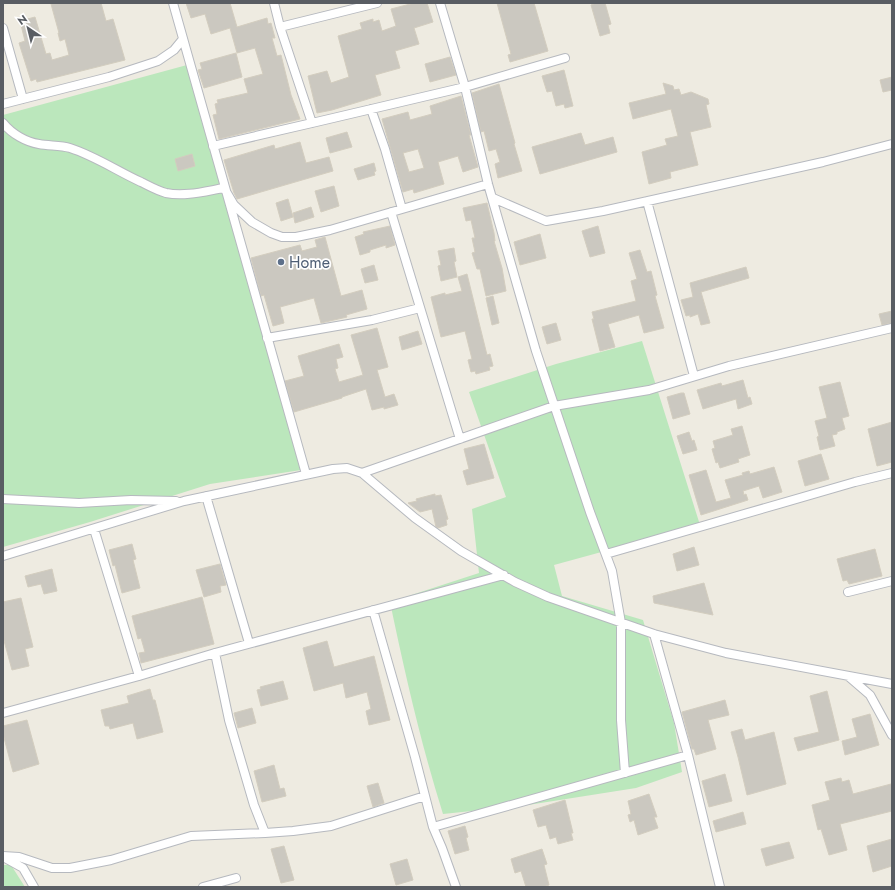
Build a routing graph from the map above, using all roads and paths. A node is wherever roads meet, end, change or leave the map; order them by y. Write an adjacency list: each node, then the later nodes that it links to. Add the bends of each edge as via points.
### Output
1 (173, 3): 7 (street)
2 (274, 3): 5 (street)
3 (377, 3): 5 (street)
4 (440, 3): 9 (street)
5 (280, 27): 14 (street)
6 (3, 28): 10 (street)
7 (183, 38): 10 (street, via 174,50 158,61 109,77); 16 (street)
8 (565, 58): 9 (street)
9 (465, 87): 12 (street); 17 (street)
10 (23, 99): 11 (street)
11 (3, 104)
12 (371, 109): 14 (street); 21 (street)
13 (3, 123): 18 (street, via 17,136 38,144 83,153 167,193 185,194)
14 (312, 124): 16 (street)
15 (892, 144): 20 (street)
16 (213, 146): 18 (street)
17 (488, 184): 19 (street); 21 (street)
18 (224, 188): 22 (street, via 234,205 252,222 282,236 296,237 330,230); 25 (street)
19 (493, 198): 20 (street, via 546,221); 27 (street)
20 (647, 201): 26 (street)
21 (402, 209): 22 (street)
22 (391, 212): 23 (street)
23 (420, 308): 25 (street, via 372,320); 28 (street)
24 (892, 328): 26 (street)
25 (267, 338): 31 (street)
26 (694, 376): 27 (street, via 649,390)
27 (554, 406): 28 (street); 36 (street)
28 (460, 439): 29 (street)
29 (362, 473): 31 (street, via 348,468); 38 (street, via 415,518 461,551)
30 (892, 473): 36 (street)
31 (306, 474): 32 (street)
32 (206, 496): 34 (street); 44 (street)
33 (3, 499): 34 (street, via 80,503 131,500)
34 (184, 501): 35 (street)
35 (94, 529): 37 (street); 47 (street)
36 (606, 554): 42 (street, via 612,571)
37 (3, 556)
38 (504, 575): 41 (street); 42 (street, via 548,597)
39 (892, 581): 40 (street)
40 (848, 592)
41 (373, 610): 44 (street); 53 (street)
42 (621, 623): 43 (street); 52 (street, via 621,720)
43 (654, 634): 46 (street, via 726,653); 51 (street)
44 (249, 644): 45 (street)
45 (215, 653): 47 (street); 55 (street, via 229,720)
46 (848, 675): 48 (street); 50 (street, via 870,695)
47 (139, 676): 49 (street)
48 (892, 684)
49 (3, 713)
50 (892, 734)
51 (688, 755): 52 (street); 61 (street)
52 (625, 773): 54 (street)
53 (425, 796): 54 (street); 55 (street, via 331,826)
54 (433, 827): 60 (street)
55 (265, 833): 56 (street, via 191,836 111,860 70,868 52,868 19,857)
56 (3, 856): 58 (street, via 23,868)
57 (236, 878): 59 (street)
58 (34, 887)
59 (203, 887)
60 (456, 887)
61 (720, 887)

